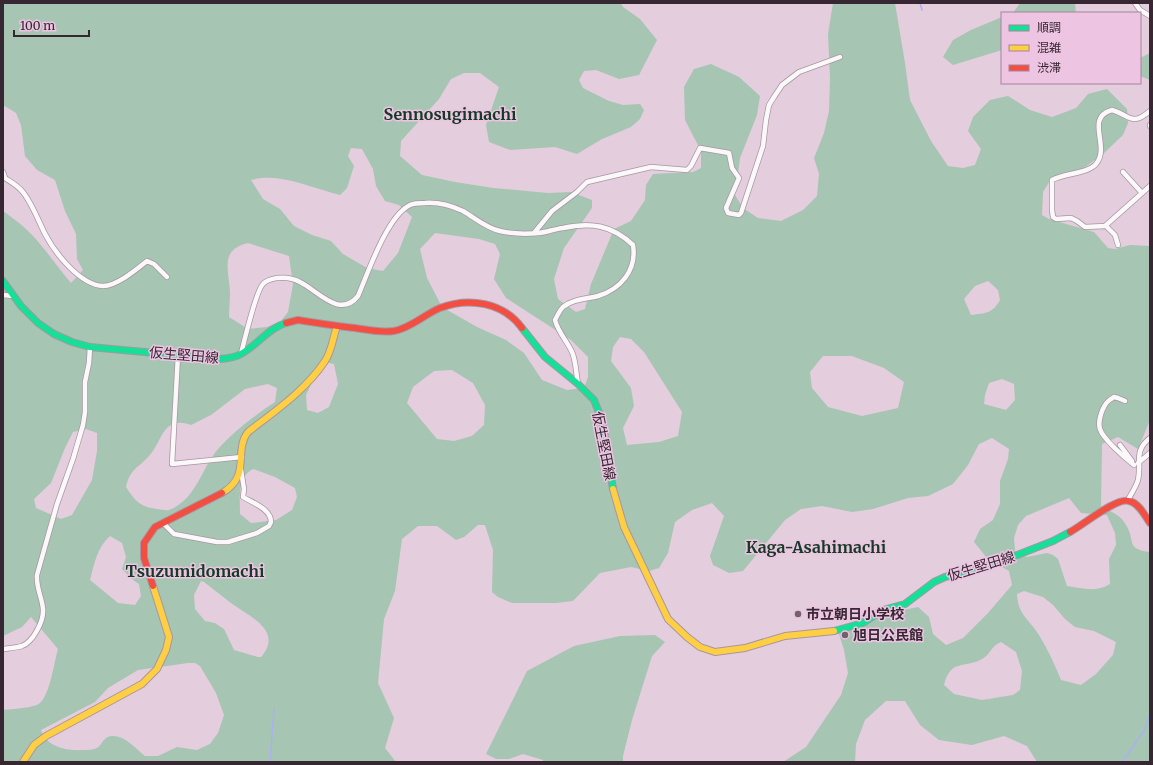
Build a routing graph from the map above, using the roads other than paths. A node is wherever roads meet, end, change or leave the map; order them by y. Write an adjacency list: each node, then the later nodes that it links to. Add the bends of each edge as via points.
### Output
1 (1135, 3): 2 (street, via 1140,10)
2 (1150, 16)
3 (840, 57): 10 (street, via 791,76 774,96 769,105 763,146 739,215 728,213 726,208 739,178 732,168 729,153 700,148 687,170 651,167 587,182 552,211)
4 (1150, 110): 9 (street, via 1136,119 1112,110 1104,114 1098,120 1101,148 1097,162 1091,168 1053,179 1051,182 1052,210 1056,220 1074,219 1085,227)
5 (3, 172): 12 (street, via 5,178 25,195 46,236 80,278 103,286 117,282 148,261)
6 (1123, 172): 8 (street)
7 (1150, 186): 8 (street)
8 (1142, 193): 9 (street)
9 (1106, 226): 11 (street, via 1116,235)
10 (534, 233): 19 (street, via 499,231 445,205 410,205 402,210 390,226 354,302 340,305 300,281 289,278 282,277 264,282 256,299); 20 (street, via 585,224 618,233 633,245 634,255 630,271 617,286 601,295 573,302 563,308 555,320 575,358)
11 (1118, 245)
12 (167, 277)
13 (3, 281): 15 (main road, 仮生堅田線)
14 (3, 296): 15 (street)
15 (13, 296): 17 (main road, 仮生堅田線, via 43,328)
16 (337, 326): 19 (main road, 仮生堅田線, via 298,320 284,323); 20 (main road, 仮生堅田線, via 381,332 395,331 452,304 480,303 500,308 518,322 545,356); 25 (main road, via 325,360 302,388 248,432 244,437)
17 (90, 347): 18 (main road, 仮生堅田線); 31 (street, via 83,425 37,575 36,583 43,607 41,621 28,643)
18 (178, 355): 19 (main road, 仮生堅田線, via 220,359); 25 (street, via 172,464)
19 (240, 355)
20 (578, 384): 28 (main road, 仮生堅田線, via 594,400 602,420 614,495 624,527 668,619 700,647 716,652 746,648 785,636 825,633 863,623 883,610 905,604 934,582 992,565 1040,547 1076,529 1110,505)
21 (1125, 401): 26 (street, via 1114,397 1107,402 1101,416 1100,428 1120,453)
22 (1150, 438): 26 (street, via 1142,446)
23 (1120, 445): 26 (street)
24 (1150, 453): 26 (street)
25 (242, 457): 27 (main road)
26 (1136, 464): 28 (street, via 1138,481)
27 (241, 470): 29 (main road, via 226,491); 29 (street, via 243,497 269,514 269,526 240,539 218,542 174,534)
28 (1128, 500): 30 (main road, via 1137,506)
29 (163, 523): 32 (main road, via 155,527 144,543 144,558 169,637 163,657 150,677 142,684 46,736 34,746)
30 (1150, 523)
31 (3, 649)
32 (23, 762)

